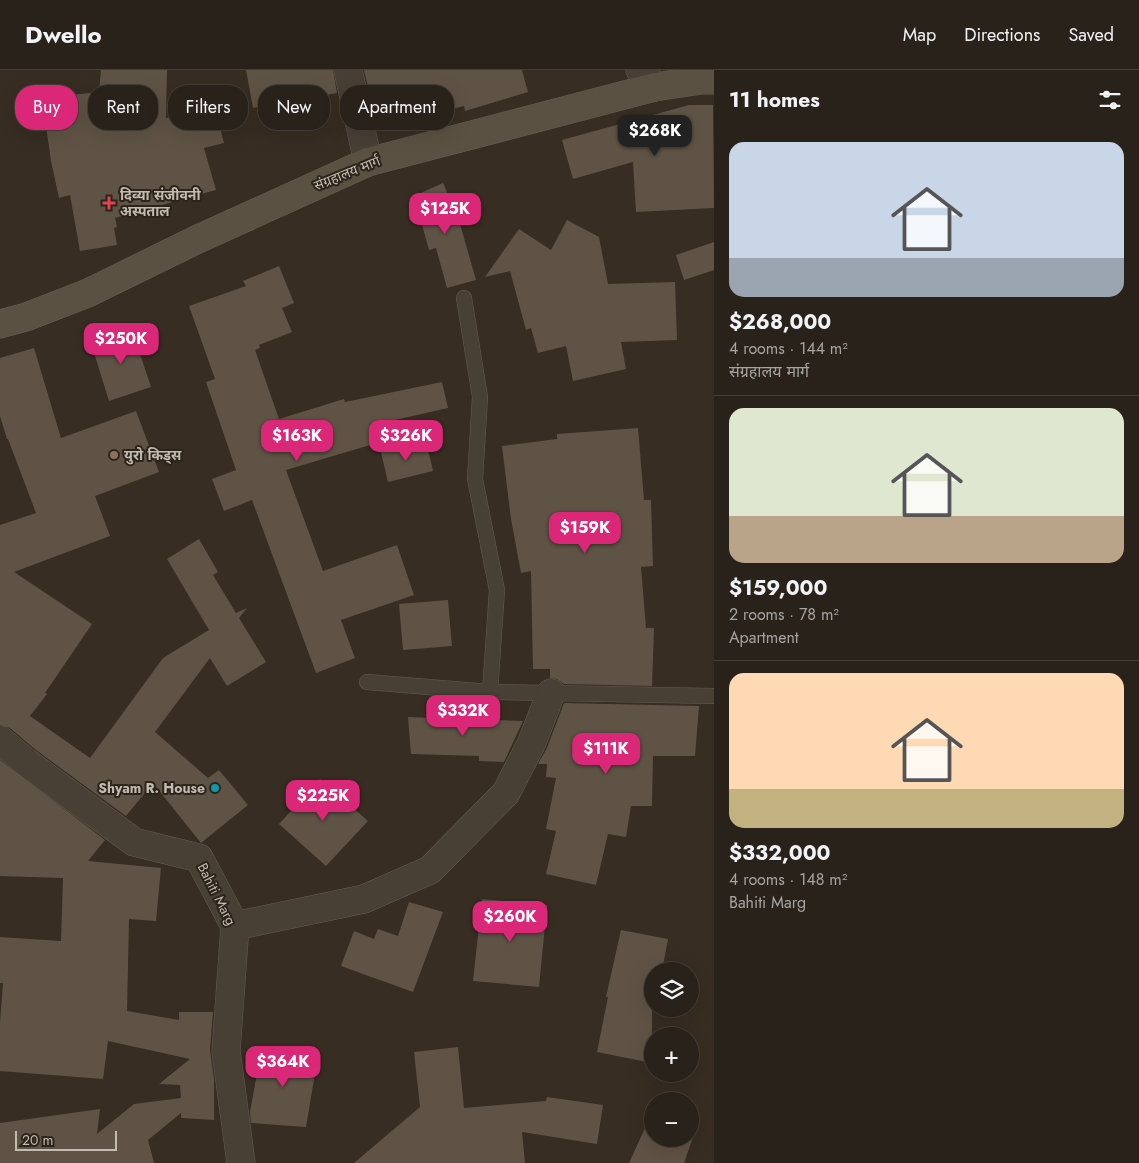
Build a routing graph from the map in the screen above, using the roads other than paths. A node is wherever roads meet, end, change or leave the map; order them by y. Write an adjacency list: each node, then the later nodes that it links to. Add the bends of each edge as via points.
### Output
1 (348, 70): 4 (street)
2 (647, 79): 3 (main road, संग्रहालय मार्ग); 4 (main road, संग्रहालय मार्ग)
3 (714, 80)
4 (368, 162): 6 (main road, संग्रहालय मार्ग, via 88,293)
5 (464, 298): 8 (lane, via 480,397 475,479 497,590)
6 (0, 324)
7 (367, 682): 8 (lane)
8 (490, 692): 9 (lane)
9 (551, 692): 10 (lane); 12 (street, via 532,742 506,793 430,870 364,899)
10 (714, 696)
11 (0, 740): 12 (street, Bahiti Marg, via 134,842 199,858)
12 (236, 926): 13 (street, Bahiti Marg, via 226,1051)
13 (241, 1163)

